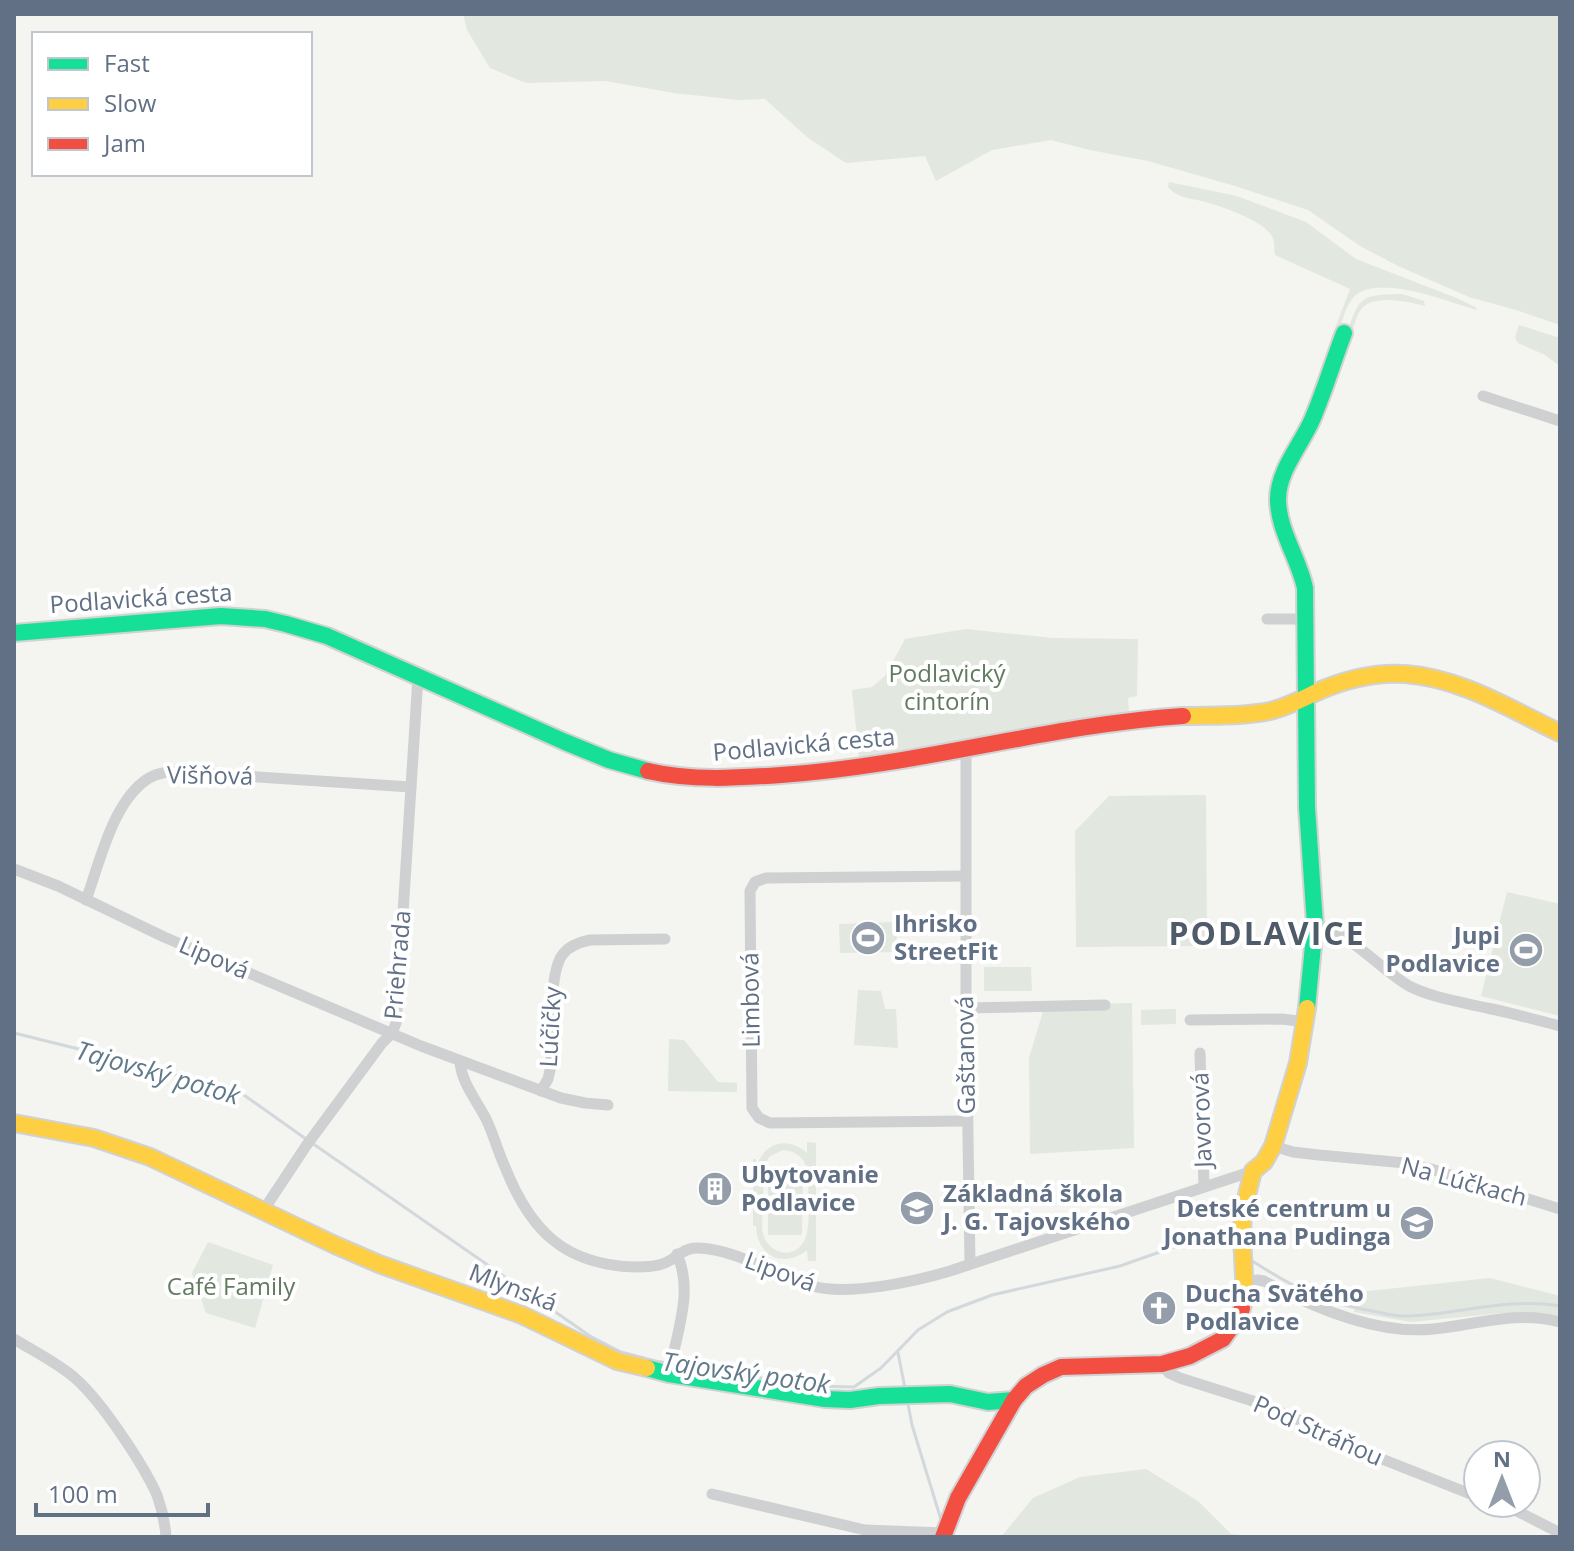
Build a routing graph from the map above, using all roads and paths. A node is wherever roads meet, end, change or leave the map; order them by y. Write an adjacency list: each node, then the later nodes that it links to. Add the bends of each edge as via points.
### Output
1 (1344, 333): 5 (street, via 1310,423 1282,478 1278,501 1304,579)
2 (1483, 396): 3 (street)
3 (1560, 421)
4 (1267, 619): 5 (street)
5 (1306, 619): 8 (street)
6 (14, 633): 7 (street, Podlavická cesta, via 244,615 310,630)
7 (418, 677): 10 (street, Podlavická cesta, via 609,761 665,775 790,775); 11 (street, Priehrada)
8 (1307, 697): 9 (street, Podlavická cesta, via 1347,680 1384,674 1424,676 1478,693); 10 (street, Podlavická cesta, via 1270,711 1085,728); 15 (street)
9 (1560, 733)
10 (966, 750): 13 (street, Gaštanová)
11 (411, 787): 14 (street, Višňová, via 160,773 143,782 119,814); 22 (street, Priehrada)
12 (14, 869): 14 (street, Lipová)
13 (965, 876): 18 (street, Gaštanová); 27 (street, Limbová, via 766,878 755,882 750,906 752,1108 759,1118 770,1123)
14 (86, 900): 22 (street, Lipová)
15 (1315, 925): 20 (street); 21 (street, via 1341,936 1429,994)
16 (665, 939): 25 (street, Lúčičky, via 590,940 562,954 554,972 551,1066)
17 (1105, 1005): 18 (street)
18 (966, 1008): 27 (street, Gaštanová)
19 (1190, 1020): 20 (street)
20 (1306, 1022): 29 (street)
21 (1560, 1026)
22 (392, 1033): 24 (street, Lipová); 33 (street, Priehrada)
23 (1200, 1053): 31 (street, Javorová)
24 (460, 1061): 25 (street, Lipová); 34 (street, Lipová, via 516,1192 558,1245 618,1266 653,1267)
25 (541, 1091): 26 (street, Lúčičky)
26 (608, 1105)
27 (967, 1121): 35 (street, Gaštanová)
28 (14, 1123): 33 (street, Mlynská, via 119,1145)
29 (1273, 1146): 30 (street); 32 (street, Na Lúčkach, via 1405,1163)
30 (1253, 1171): 31 (street, Lipová); 36 (street, via 1243,1211)
31 (1204, 1187): 35 (street, Lipová)
32 (1560, 1209)
33 (263, 1211): 41 (street, Mlynská, via 379,1264 522,1315 617,1361 825,1399 950,1394 988,1402)
34 (677, 1254): 35 (street, Lipová, via 694,1248 725,1252 828,1289 917,1280); 39 (street, via 685,1291)
35 (970, 1264)
36 (1244, 1273): 37 (street, via 1322,1309 1389,1327 1432,1330 1526,1317); 40 (street, via 1240,1315 1223,1339)
37 (1560, 1322)
38 (14, 1339): 47 (street, via 76,1380 97,1402 157,1495)
39 (673, 1356)
40 (1162, 1364): 41 (street, via 1061,1367 1026,1386); 42 (street, Pod Stráňou, via 1180,1378 1259,1403)
41 (1014, 1400): 46 (street, via 958,1498)
42 (1462, 1491)
43 (712, 1494): 46 (street, via 865,1530)
44 (1533, 1519): 45 (street)
45 (1560, 1533)
46 (944, 1535)
47 (166, 1537)

